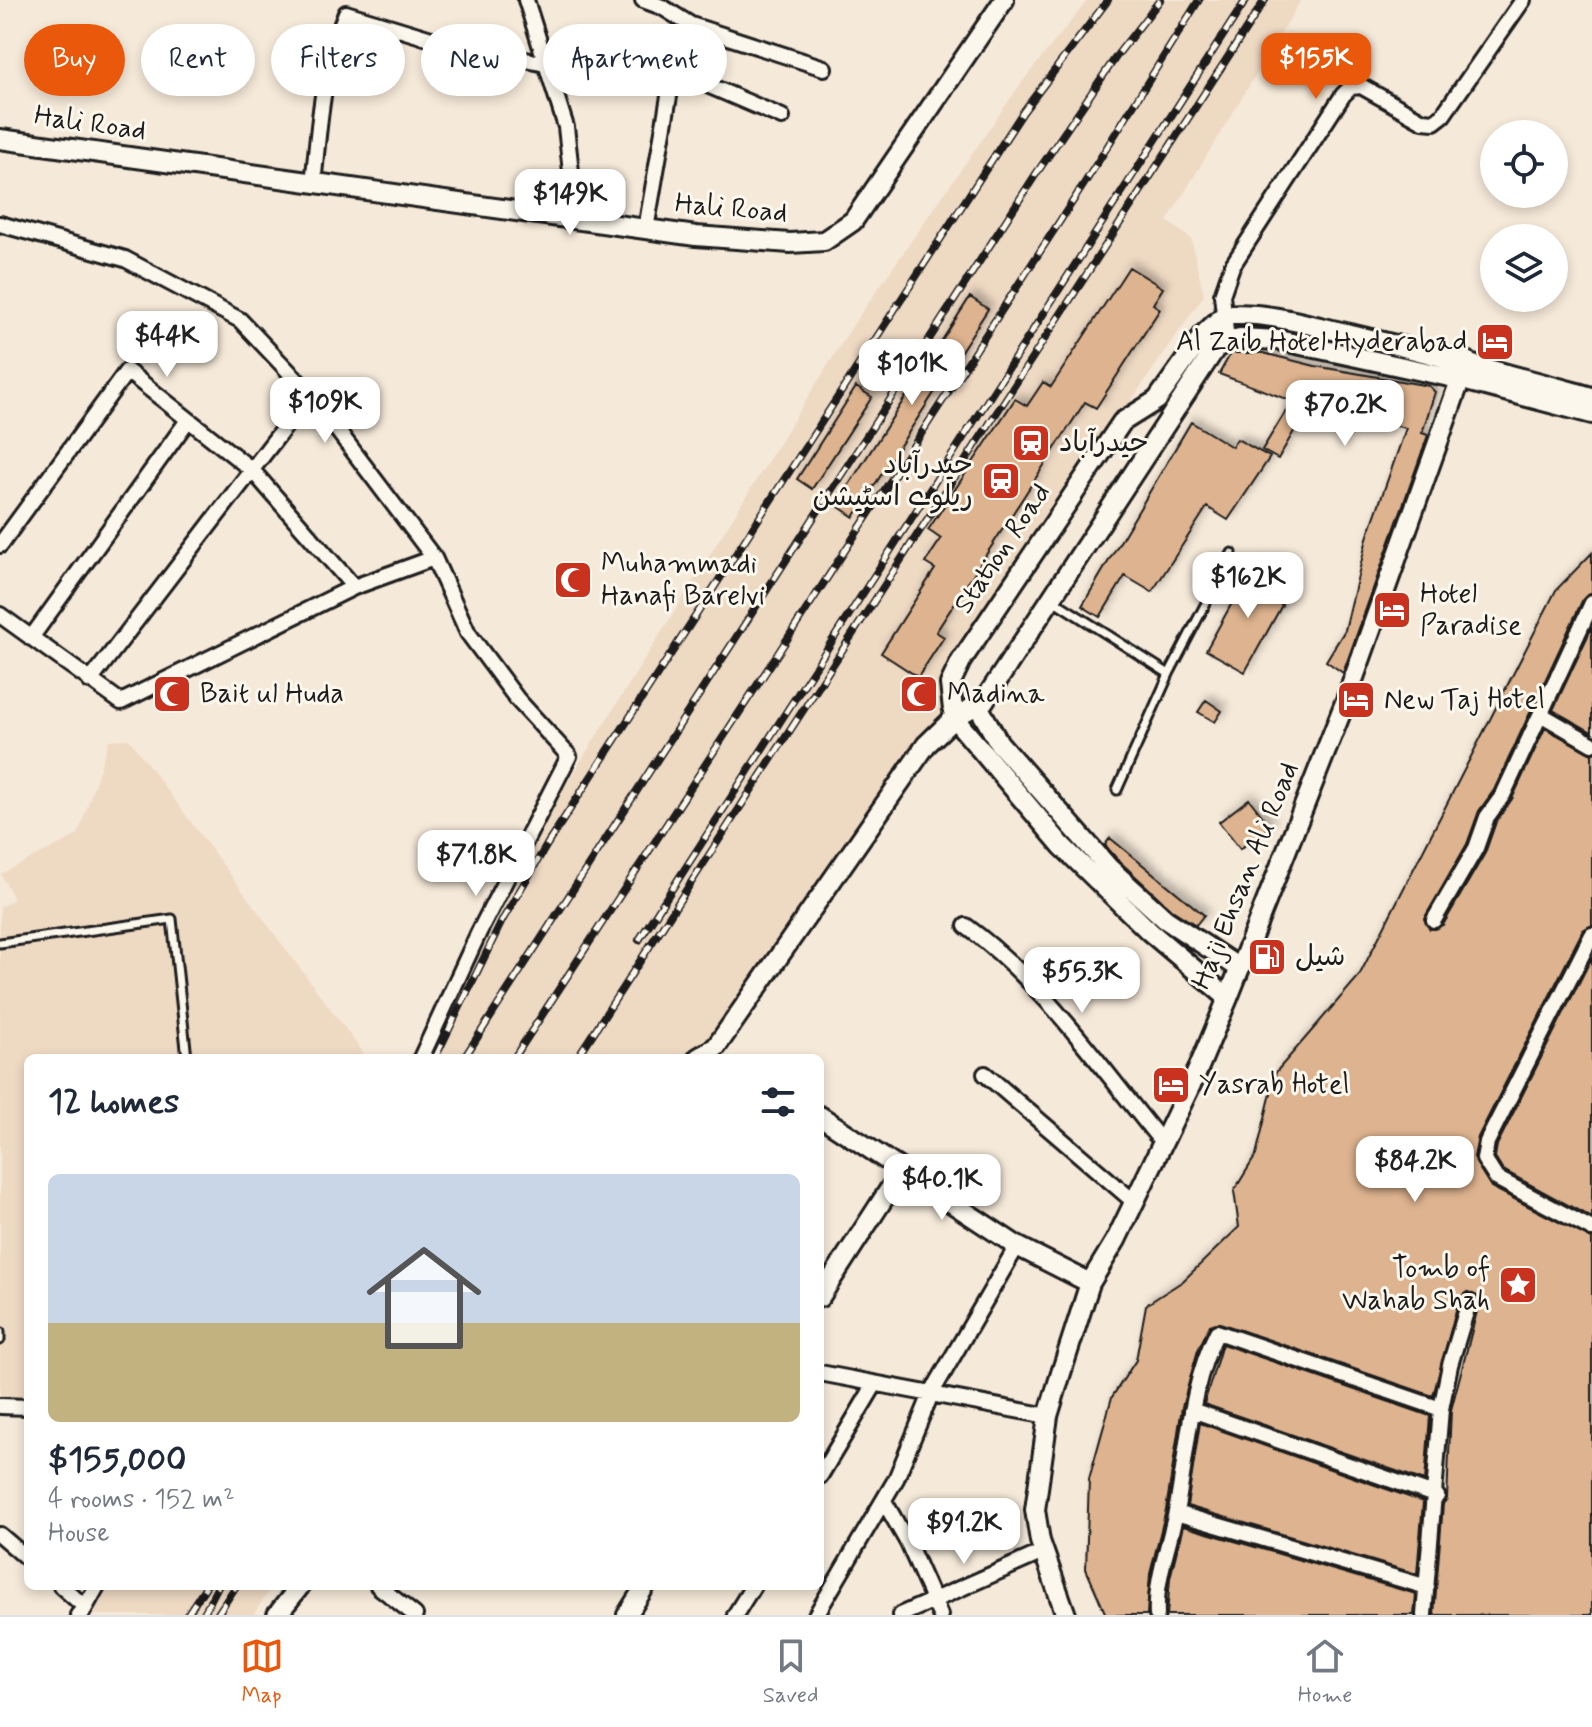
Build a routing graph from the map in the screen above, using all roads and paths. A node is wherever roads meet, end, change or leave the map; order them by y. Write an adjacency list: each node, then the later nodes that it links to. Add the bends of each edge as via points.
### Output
1 (526, 0): 7 (street)
2 (643, 0): 5 (street)
3 (1004, 0): 18 (street, Hali Road, via 853,221 824,241 790,243)
4 (1523, 0): 19 (street, via 1434,122 1361,86 1343,95 1232,266 1222,295)
5 (689, 24)
6 (727, 37): 9 (street)
7 (543, 54)
8 (543, 63): 15 (street, via 451,45 346,13 321,89)
9 (824, 68)
10 (727, 93): 13 (street)
11 (556, 96): 16 (street, via 566,127)
12 (670, 96): 18 (street)
13 (782, 117)
14 (0, 139): 15 (street, Hali Road)
15 (313, 184): 16 (street, Hali Road)
16 (576, 216): 18 (street, Hali Road)
17 (0, 224): 23 (street, via 125,259 240,320)
18 (646, 229)
19 (1224, 315): 20 (street); 21 (street, via 1281,319); 39 (street, Station Road, via 1157,400 1122,422 970,648 950,684)
20 (1227, 341): 21 (street, via 1278,340); 31 (street, via 1215,349)
21 (1463, 370): 22 (street); 24 (street); 46 (street, Haji Ehsan Ali Road, via 1346,700)
22 (1587, 391)
23 (310, 394): 26 (street); 29 (street)
24 (1592, 414)
25 (188, 420): 26 (street); 27 (street, via 127,371); 34 (street)
26 (252, 470): 30 (street); 36 (street)
27 (0, 545)
28 (1232, 553): 35 (lane)
29 (434, 558): 30 (street); 50 (street, via 468,633 517,699 569,756)
30 (354, 587): 36 (street, via 121,702)
31 (1051, 599): 35 (lane); 37 (street)
32 (1592, 603): 38 (street)
33 (0, 615): 34 (street)
34 (31, 638): 36 (street)
35 (1169, 674): 41 (lane)
36 (90, 681)
37 (978, 706): 39 (street); 46 (street, via 999,743 1109,868 1165,919)
38 (1542, 715): 40 (street); 42 (street)
39 (954, 718): 47 (street, via 1062,846); 48 (street, via 926,745)
40 (1592, 744)
41 (1117, 790)
42 (1434, 920)
43 (966, 926): 53 (street, via 1050,1007)
44 (1592, 935): 56 (street, via 1487,1142 1484,1159 1496,1178)
45 (0, 943): 49 (lane, via 172,919)
46 (1239, 968): 47 (street, Haji Ehsan Ali Road)
47 (1228, 998): 53 (street, Haji Ehsan Ali Road)
48 (724, 1053)
49 (187, 1054)
50 (423, 1054)
51 (985, 1074): 55 (street)
52 (824, 1119): 54 (street)
53 (1162, 1142): 55 (street, Haji Ehsan Ali Road)
54 (902, 1170): 57 (street); 59 (street)
55 (1132, 1200): 58 (street, Haji Ehsan Ali Road)
56 (1592, 1229)
57 (1017, 1246): 58 (street); 65 (street)
58 (1090, 1283): 70 (street, Haji Ehsan Ali Road)
59 (824, 1291)
60 (1469, 1302): 68 (street)
61 (0, 1332): 62 (lane)
62 (0, 1340)
63 (824, 1374): 64 (street)
64 (875, 1384): 65 (street); 71 (street)
65 (931, 1394): 70 (street); 73 (street, via 913,1445)
66 (0, 1406): 67 (street)
67 (24, 1407)
68 (1441, 1409): 69 (street, via 1217,1332); 72 (street)
69 (1192, 1410): 72 (street); 74 (street)
70 (1048, 1416): 76 (street, Haji Ehsan Ali Road, via 1035,1510)
71 (824, 1469)
72 (1437, 1496): 78 (street)
73 (884, 1501): 85 (street); 91 (street)
74 (1176, 1513): 78 (street); 95 (street, via 1156,1597)
75 (0, 1535): 77 (street)
76 (1043, 1552): 85 (street); 94 (street, Haji Ehsan Ali Road)
77 (24, 1556)
78 (1427, 1587): 96 (street)
79 (64, 1590): 86 (street)
80 (95, 1590): 86 (street)
81 (297, 1590): 87 (street)
82 (383, 1590): 88 (street)
83 (643, 1590): 89 (street)
84 (751, 1590): 90 (street)
85 (934, 1600): 92 (street); 93 (street)
86 (81, 1612)
87 (277, 1615)
88 (415, 1615)
89 (627, 1615)
90 (735, 1615)
91 (816, 1615)
92 (900, 1615)
93 (940, 1615)
94 (1066, 1615)
95 (1157, 1615)
96 (1424, 1615)

